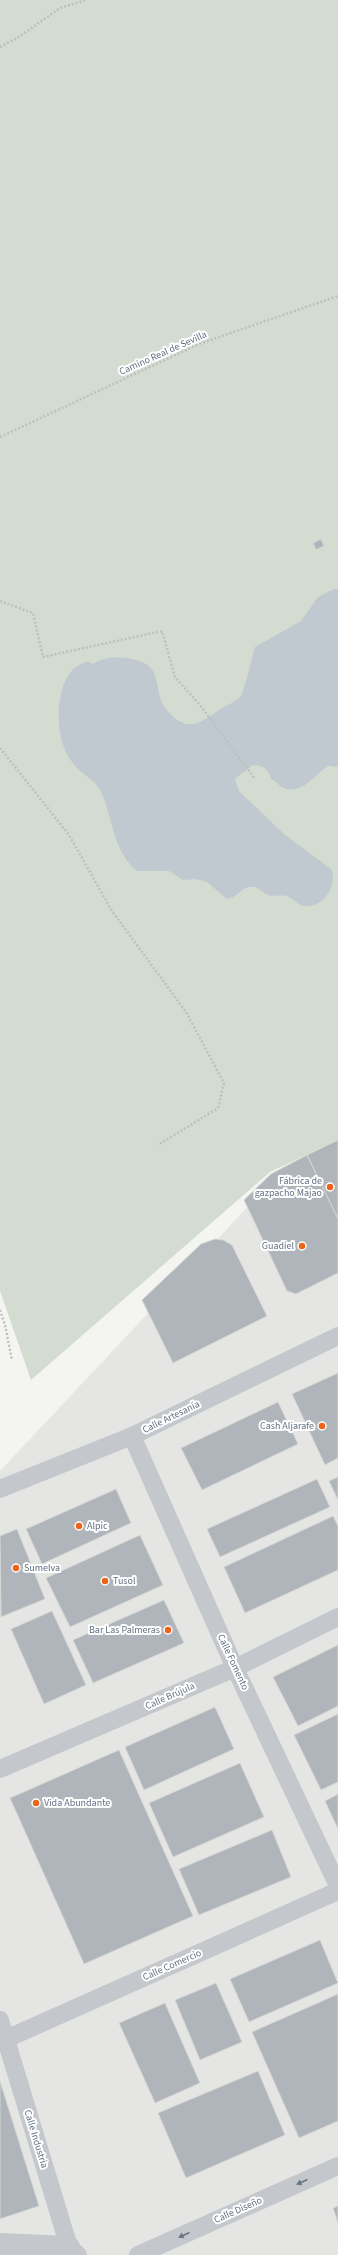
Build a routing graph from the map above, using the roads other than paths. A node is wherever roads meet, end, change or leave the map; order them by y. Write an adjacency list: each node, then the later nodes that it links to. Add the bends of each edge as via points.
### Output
1 (338, 1336): 2 (street, Calle Artesanía)
2 (132, 1436): 3 (street, Calle Artesanía); 5 (street, Calle Fomento)
3 (0, 1489)
4 (338, 1618): 5 (street, Calle Brújula)
5 (235, 1668): 6 (street, Calle Brújula); 7 (street, Calle Fomento)
6 (0, 1769)
7 (338, 1886)
8 (338, 1891): 10 (street, Calle Comercio)
9 (0, 2020): 10 (street, Calle Industria)
10 (3, 2040): 13 (street, Calle Industria)
11 (338, 2166): 14 (street, Calle Diseño, one-way to 14)
12 (0, 2244): 13 (street)
13 (71, 2252)
14 (138, 2255)

